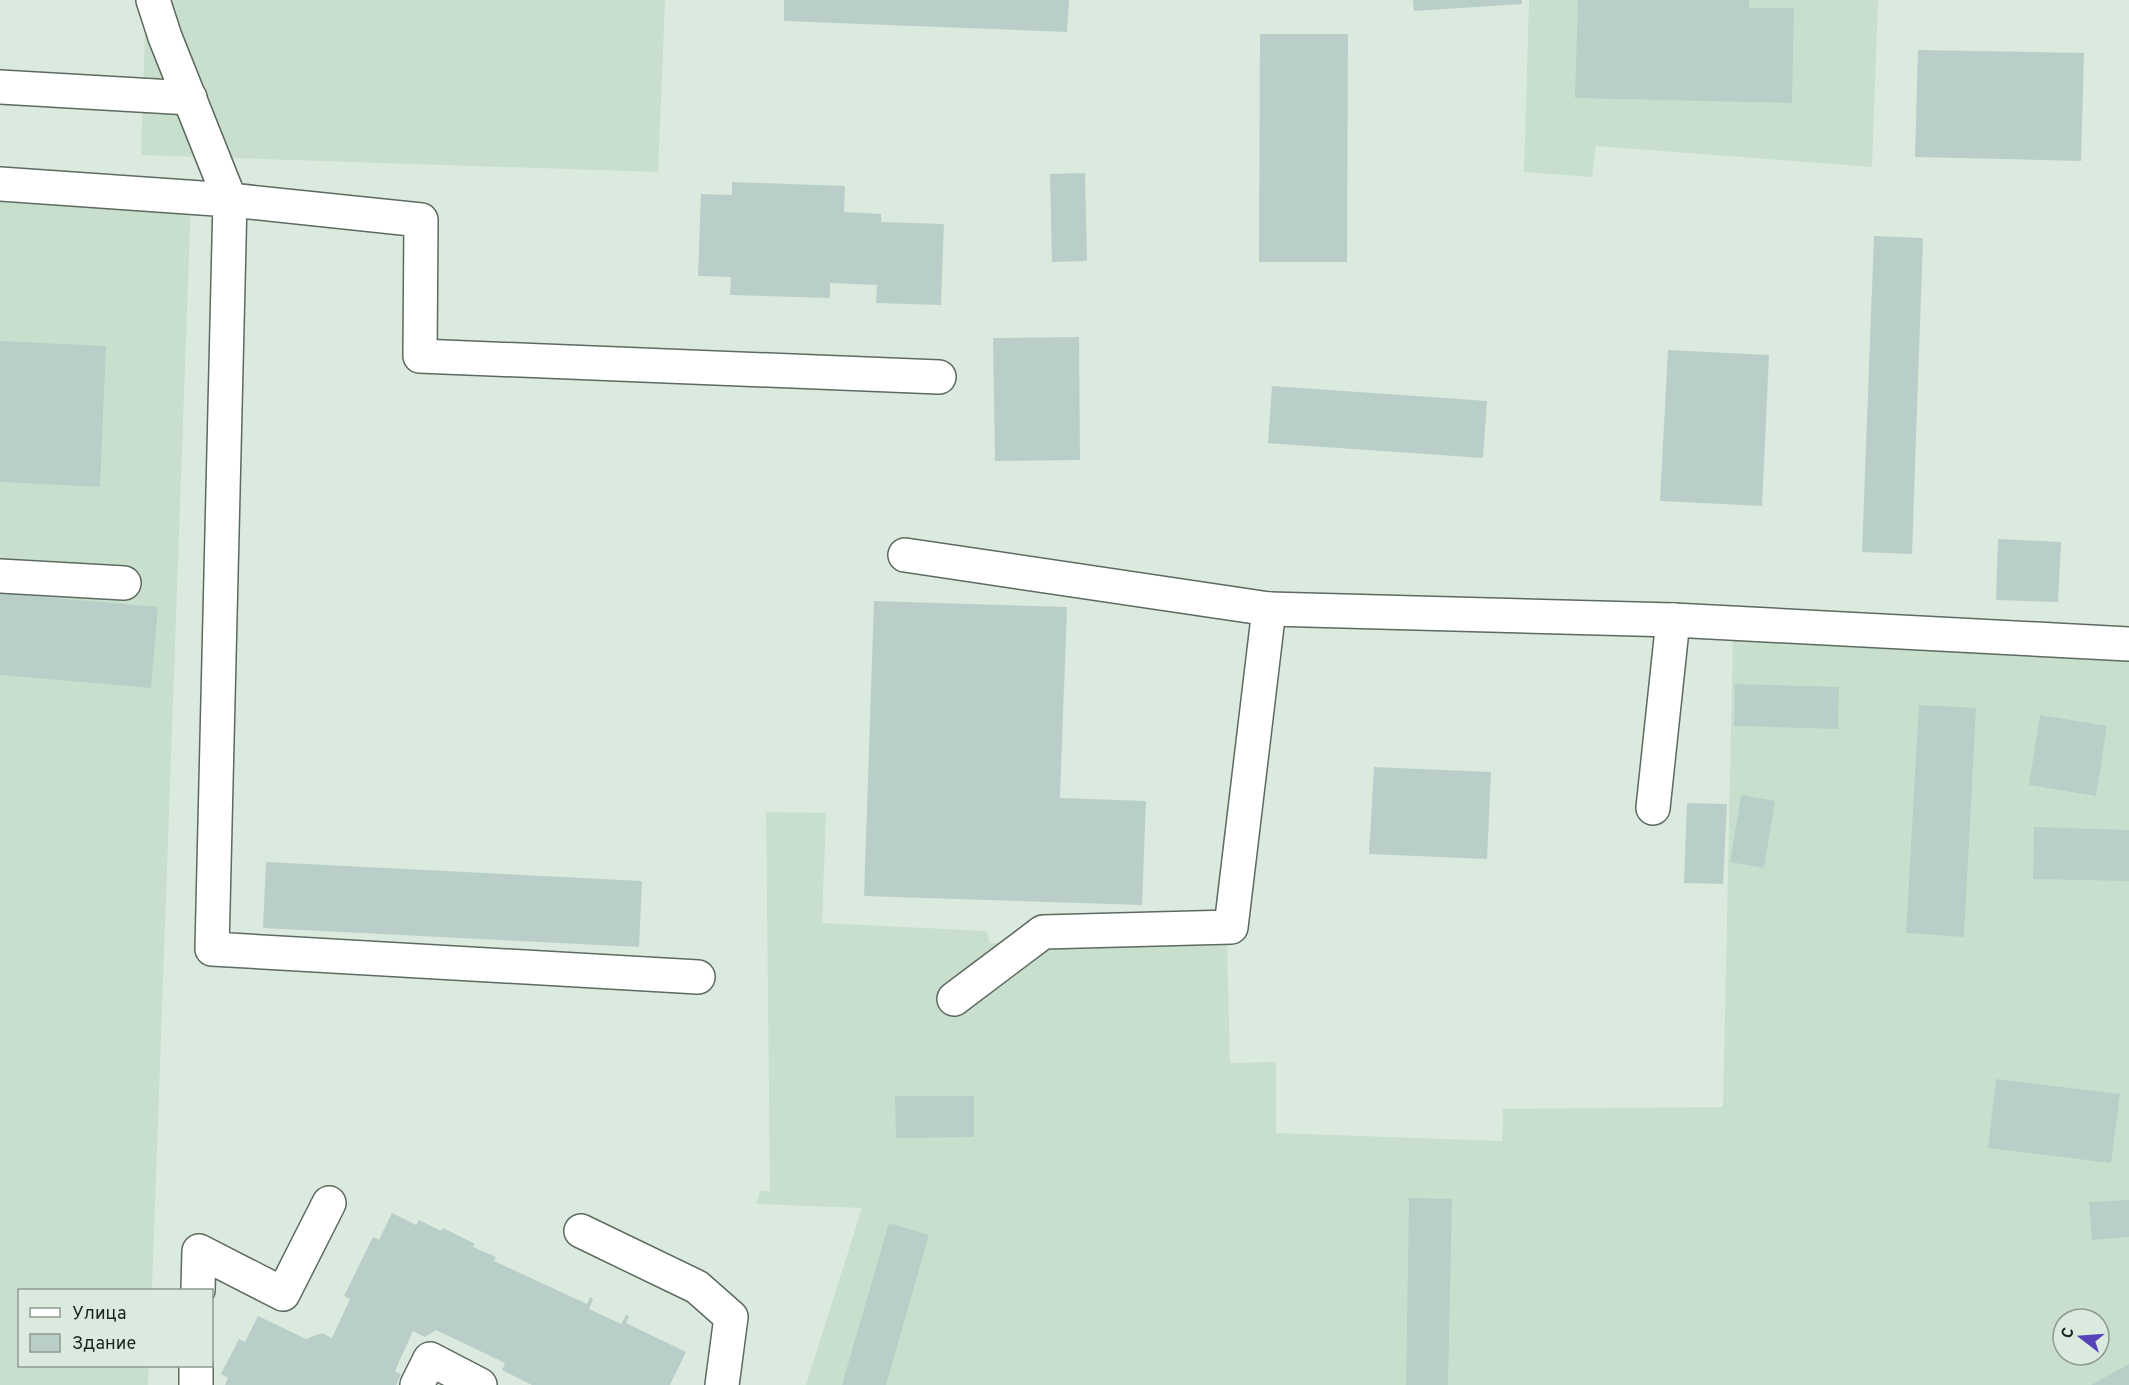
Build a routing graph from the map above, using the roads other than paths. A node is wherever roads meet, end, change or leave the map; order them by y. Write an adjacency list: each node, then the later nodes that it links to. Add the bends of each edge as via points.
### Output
1 (153, 0): 3 (street)
2 (0, 87): 3 (street)
3 (190, 98): 5 (street)
4 (0, 184): 5 (street)
5 (230, 200): 6 (street, via 421,220 420,356); 14 (street, via 212,949)
6 (939, 377)
7 (905, 555): 10 (street)
8 (0, 576): 9 (street)
9 (124, 583)
10 (1269, 609): 11 (street); 15 (street, via 1231,927 1043,932)
11 (1673, 620): 12 (street); 13 (street)
12 (2129, 644)
13 (1653, 808)
14 (698, 977)
15 (954, 999)
16 (329, 1203): 18 (street, via 283,1294 199,1251)
17 (581, 1231): 23 (street, via 697,1287 731,1317)
18 (198, 1289)
19 (196, 1367): 20 (street)
20 (196, 1385)
21 (417, 1385): 22 (street, via 430,1359)
22 (480, 1385)
23 (722, 1385)

